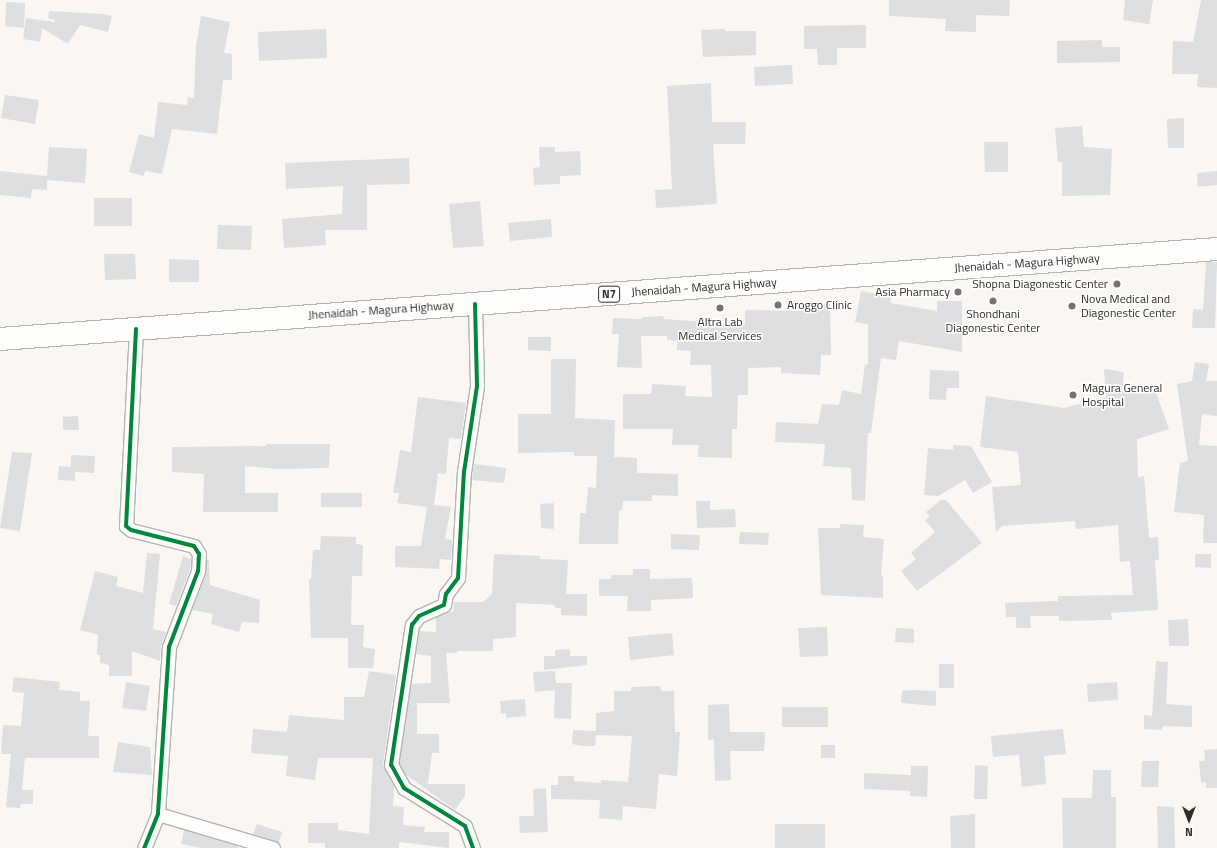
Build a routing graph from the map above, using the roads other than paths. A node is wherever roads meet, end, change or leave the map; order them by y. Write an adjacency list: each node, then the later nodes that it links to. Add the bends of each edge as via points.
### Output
1 (1217, 249): 2 (highway, Jhenaidah - Magura Highway / N7)
2 (475, 304): 3 (highway, Jhenaidah - Magura Highway / N7); 8 (street, via 477,386 464,472 458,578 446,594 444,604 419,616 412,626 391,765 404,788 465,826)
3 (136, 329): 4 (highway, Jhenaidah - Magura Highway / N7); 5 (street, via 126,526 131,530 194,546 199,554 198,571 167,658)
4 (0, 339)
5 (158, 814): 6 (street); 7 (street)
6 (144, 848)
7 (273, 848)
8 (473, 848)

